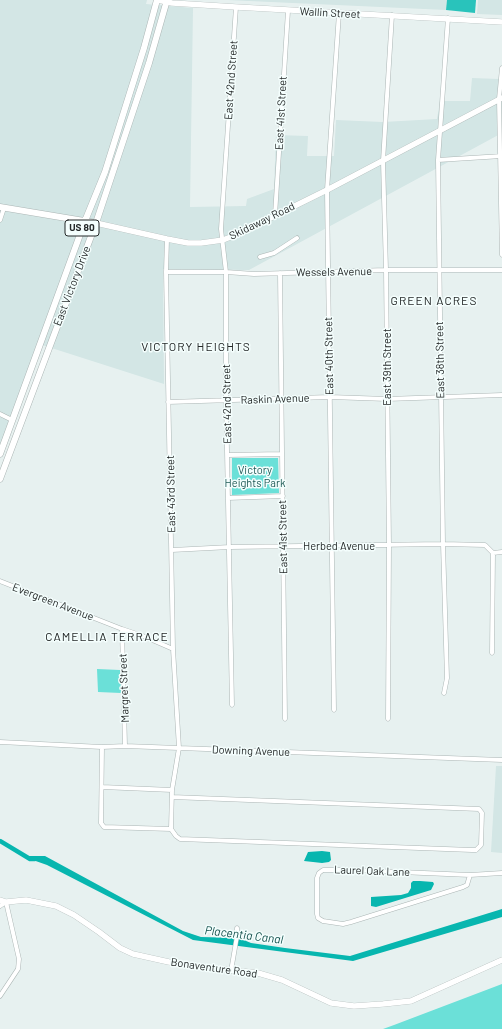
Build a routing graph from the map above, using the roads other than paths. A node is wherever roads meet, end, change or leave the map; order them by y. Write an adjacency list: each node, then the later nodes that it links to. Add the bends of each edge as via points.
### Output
1 (158, 0): 2 (main road, Wallin Street); 19 (main road, East Victory Drive / US 80, via 105,172)
2 (166, 1): 3 (main road, Wallin Street); 20 (main road, East Victory Drive / US 80, via 150,63)
3 (236, 7): 4 (main road, Wallin Street); 23 (street, East 42nd Street, via 221,228)
4 (288, 11): 5 (main road, Wallin Street); 17 (street, East 41st Street)
5 (339, 13): 6 (main road, Wallin Street); 15 (street, East 40th Street)
6 (392, 15): 7 (main road, Wallin Street); 14 (street, East 39th Street)
7 (448, 18): 8 (main road, Wallin Street); 11 (street, East 38th Street)
8 (502, 22)
9 (502, 68): 10 (street)
10 (501, 99): 11 (main road, Skidaway Road); 12 (street)
11 (439, 132): 13 (street, East 38th Street); 14 (main road, Skidaway Road)
12 (501, 156): 13 (street); 24 (street)
13 (438, 160): 29 (street, East 38th Street)
14 (383, 161): 15 (main road, Skidaway Road); 26 (street, East 39th Street)
15 (327, 190): 17 (main road, Skidaway Road); 28 (street, East 40th Street)
16 (2, 207): 18 (street); 19 (main road, Skidaway Road)
17 (275, 215): 23 (main road, Skidaway Road)
18 (0, 220)
19 (85, 221): 20 (main road, Skidaway Road); 41 (main road, East Victory Drive / US 80)
20 (96, 223): 22 (main road, Skidaway Road); 45 (main road, East Victory Drive / US 80)
21 (297, 238): 25 (street, via 274,253)
22 (167, 239): 23 (main road, Skidaway Road, via 201,243); 30 (street, East 43rd Street)
23 (223, 240): 31 (street, East 42nd Street)
24 (502, 255)
25 (260, 257)
26 (386, 270): 28 (street, Wessels Avenue); 29 (street, Wessels Avenue); 37 (street, East 39th Street)
27 (502, 270): 29 (street, Wessels Avenue)
28 (328, 271): 32 (street, Wessels Avenue); 34 (street, East 40th Street)
29 (439, 271): 35 (street, East 38th Street)
30 (166, 272): 31 (street, Wessels Avenue); 39 (street, East 43rd Street)
31 (226, 272): 32 (street, Wessels Avenue); 38 (street, East 42nd Street)
32 (280, 273): 36 (street, East 41st Street)
33 (502, 395): 35 (street, Raskin Avenue)
34 (330, 397): 36 (street, Raskin Avenue); 37 (street, Raskin Avenue); 52 (street, East 40th Street)
35 (441, 397): 37 (street, Raskin Avenue); 48 (street, East 38th Street)
36 (281, 399): 38 (street, Raskin Avenue); 43 (street, East 41st Street)
37 (387, 399): 50 (street, East 39th Street)
38 (226, 400): 39 (street, Raskin Avenue); 44 (street, East 42nd Street)
39 (168, 402): 53 (street, East 43rd Street)
40 (0, 414): 41 (street)
41 (12, 420): 42 (main road, East Victory Drive / US 80)
42 (0, 454)
43 (281, 454): 44 (street); 46 (street, East 41st Street)
44 (228, 456): 47 (street, East 42nd Street)
45 (0, 479)
46 (283, 496): 47 (street); 49 (street, East 41st Street)
47 (228, 498): 51 (street, East 42nd Street)
48 (443, 544): 50 (street, Herbed Avenue); 55 (street, Herbed Avenue, via 485,545); 60 (street, East 38th Street, via 447,678)
49 (283, 546): 51 (street, Herbed Avenue); 52 (street, Herbed Avenue); 63 (street, East 41st Street)
50 (389, 546): 52 (street, Herbed Avenue); 64 (street, East 39th Street)
51 (230, 547): 53 (street, Herbed Avenue); 61 (street, East 42nd Street)
52 (331, 547): 62 (street, East 40th Street)
53 (172, 550): 58 (street, East 43rd Street)
54 (502, 551): 55 (street)
55 (493, 553): 59 (street)
56 (0, 581): 57 (street, Evergreen Avenue)
57 (122, 629): 58 (street, Evergreen Avenue); 67 (street, Margret Street)
58 (173, 649): 68 (street, East 43rd Street)
59 (492, 653)
60 (444, 693)
61 (232, 705)
62 (334, 710)
63 (285, 719)
64 (388, 719)
65 (0, 742): 66 (street, Downing Avenue)
66 (102, 746): 67 (street, Downing Avenue); 70 (street)
67 (125, 746): 68 (street, Downing Avenue)
68 (179, 748): 69 (street, Downing Avenue); 71 (street, East 43rd Street)
69 (502, 760)
70 (102, 787): 71 (street); 73 (street, via 101,823 104,827)
71 (172, 790): 72 (street, East 43rd Street)
72 (172, 797): 73 (street, East 43rd Street); 73 (street, via 480,809 482,832 481,845 472,850 180,839)
73 (171, 829)
74 (502, 873): 75 (street, Laurel Oak Lane)
75 (470, 875): 75 (street, Laurel Oak Lane, via 467,885 463,887 351,922 343,924 318,918 317,878 323,870)
76 (0, 900): 77 (main road)
77 (6, 902): 78 (street, Bonaventure Road); 81 (main road, Bonaventure Road, via 26,900 56,906 133,954); 82 (street, via 19,959 18,969)
78 (0, 906)
79 (237, 928): 81 (street)
80 (502, 960): 81 (main road, Bonaventure Road, via 411,1001 354,1006 331,1003 282,980 258,973)
81 (232, 971)
82 (0, 996)

